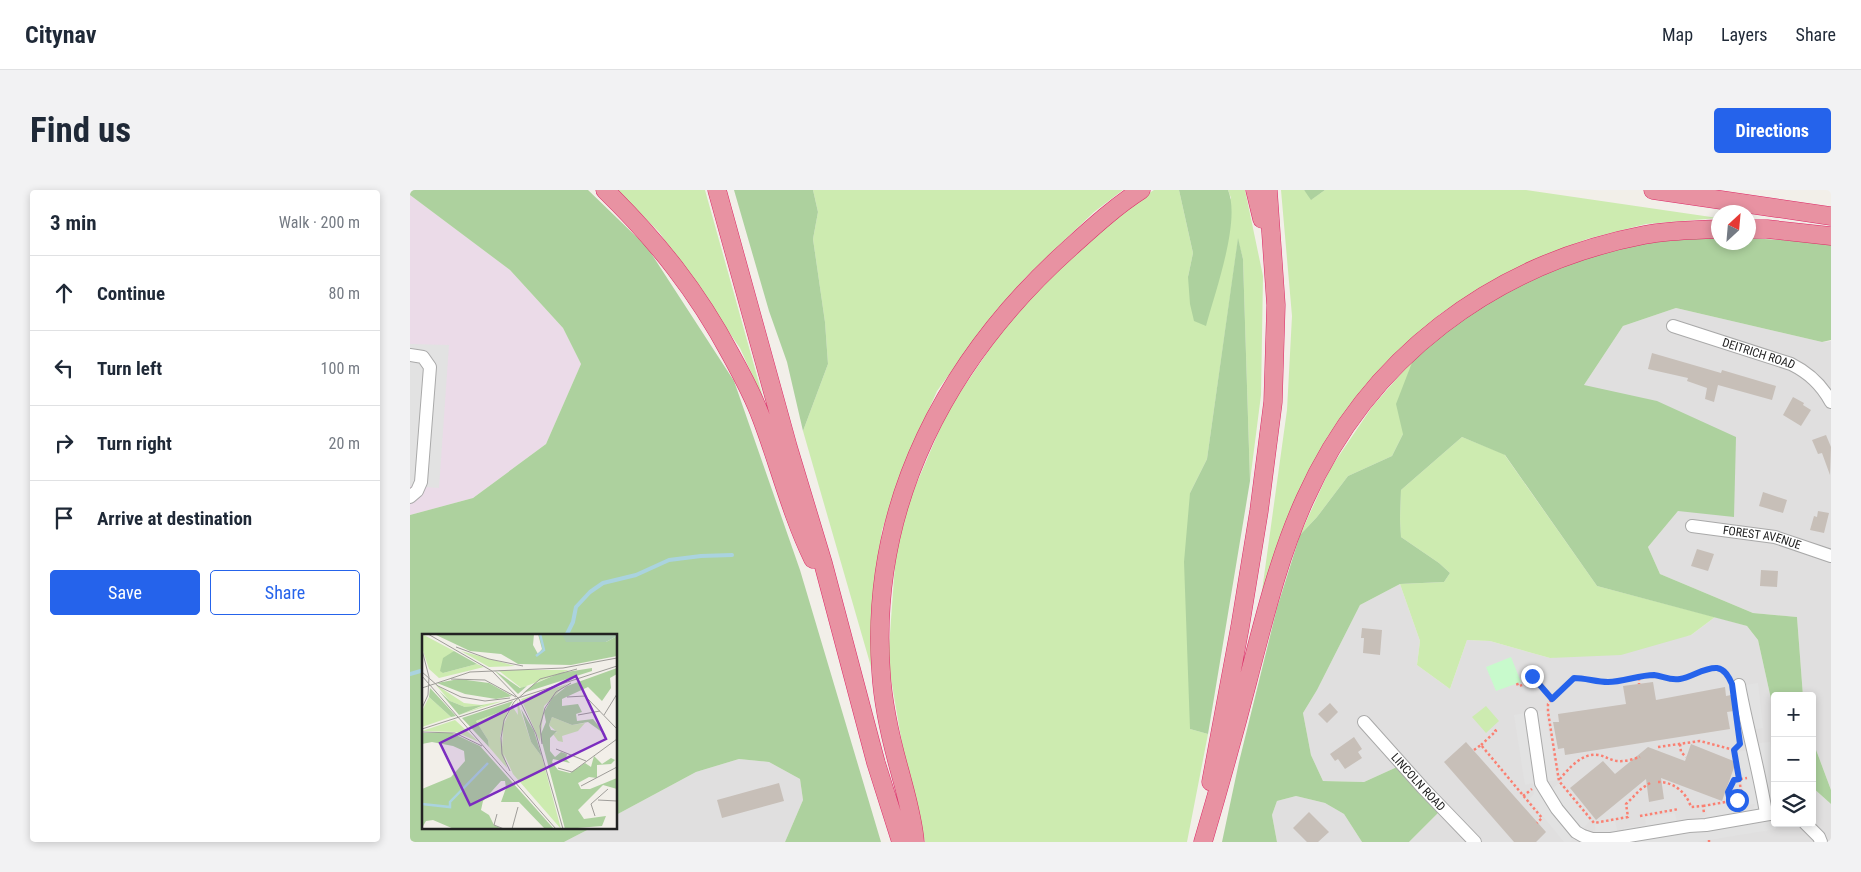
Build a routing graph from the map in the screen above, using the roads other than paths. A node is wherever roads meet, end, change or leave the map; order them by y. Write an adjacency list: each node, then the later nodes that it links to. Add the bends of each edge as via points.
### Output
1 (605, 190): 18 (highway, via 662,250 702,303 722,337 761,416 801,535)
2 (716, 190): 18 (highway)
3 (1256, 190): 11 (highway)
4 (1268, 190): 11 (highway)
5 (1653, 190): 7 (highway)
6 (1136, 193): 26 (highway, via 1046,269 989,333 942,402 908,474 886,565 881,672 892,744 914,826)
7 (1831, 216)
8 (1711, 229): 27 (highway, via 1644,235 1561,258 1532,270 1485,294 1437,327 1380,382 1345,427 1322,465 1292,532)
9 (1756, 229): 10 (highway)
10 (1831, 236)
11 (1274, 270): 27 (highway, via 1273,402 1240,627)
12 (1673, 326): 14 (street, DEITRICH ROAD, via 1797,367 1820,384)
13 (410, 355): 15 (street, via 423,357 430,367 421,482)
14 (1831, 402)
15 (410, 497)
16 (1692, 526): 17 (street, FOREST AVENUE, via 1775,537)
17 (1831, 556)
18 (832, 598): 25 (highway, via 876,763)
19 (1736, 684): 22 (street)
20 (1531, 714): 24 (street, via 1540,784 1576,832 1592,839)
21 (1364, 722): 28 (street, LINCOLN ROAD)
22 (1770, 813): 24 (street)
23 (1809, 827): 29 (street)
24 (1611, 840)
25 (901, 842)
26 (915, 842)
27 (1202, 842)
28 (1475, 842)
29 (1821, 842)

